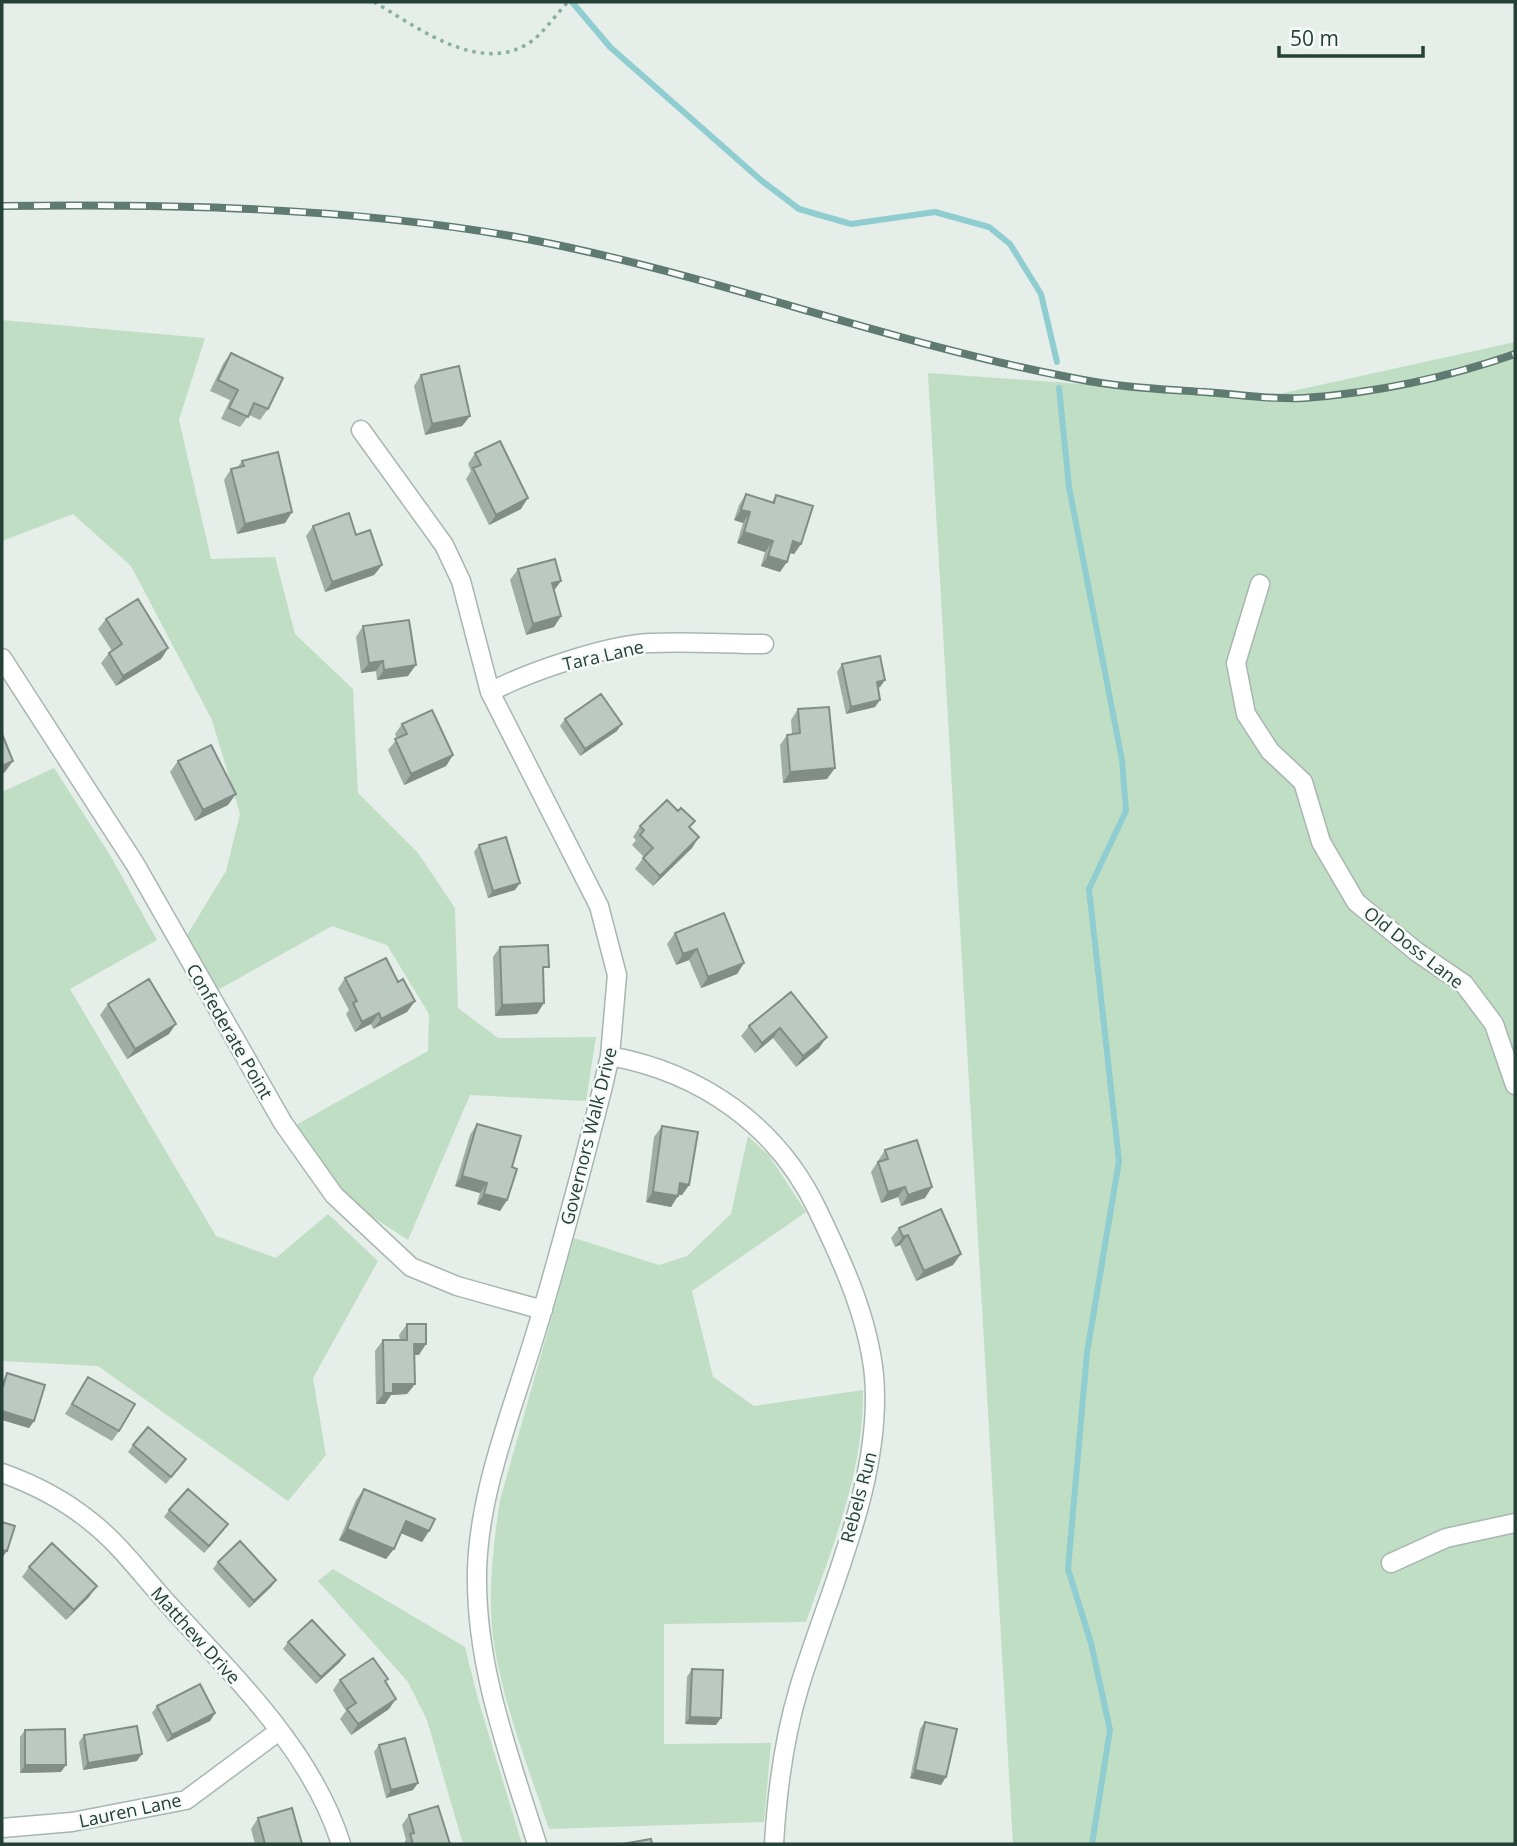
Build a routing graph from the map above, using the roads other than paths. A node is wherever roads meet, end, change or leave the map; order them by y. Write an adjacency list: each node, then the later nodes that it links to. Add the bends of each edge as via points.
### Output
1 (361, 430): 5 (street, Governors Walk Drive, via 444,545 461,581)
2 (1260, 584): 7 (street, Old Doss Lane, via 1236,663 1245,714 1270,751 1303,782 1321,842 1356,902 1464,984 1494,1024)
3 (764, 644): 5 (street, Tara Lane, via 647,643 576,659 514,679)
4 (2, 657): 8 (street, Confederate Point, via 135,864 283,1123 334,1195 411,1267 457,1286)
5 (490, 692): 6 (street, Governors Walk Drive, via 598,906 617,975)
6 (610, 1056): 8 (street, Governors Walk Drive); 16 (street, Rebels Run, via 667,1070 704,1087 751,1121 785,1157 808,1189 832,1239 854,1290 869,1346 875,1411 871,1453 799,1690 785,1748)
7 (1515, 1085)
8 (543, 1310): 15 (street, Governors Walk Drive, via 493,1474 477,1570 479,1618 492,1698)
9 (2, 1473): 12 (street, Matthew Drive, via 66,1504 111,1539)
10 (1515, 1523): 11 (street, via 1446,1538)
11 (1391, 1563)
12 (279, 1731): 13 (street, Lauren Lane, via 186,1800 72,1822); 14 (street, Matthew Drive, via 330,1807)
13 (2, 1828)
14 (341, 1844)
15 (537, 1844)
16 (774, 1844)

